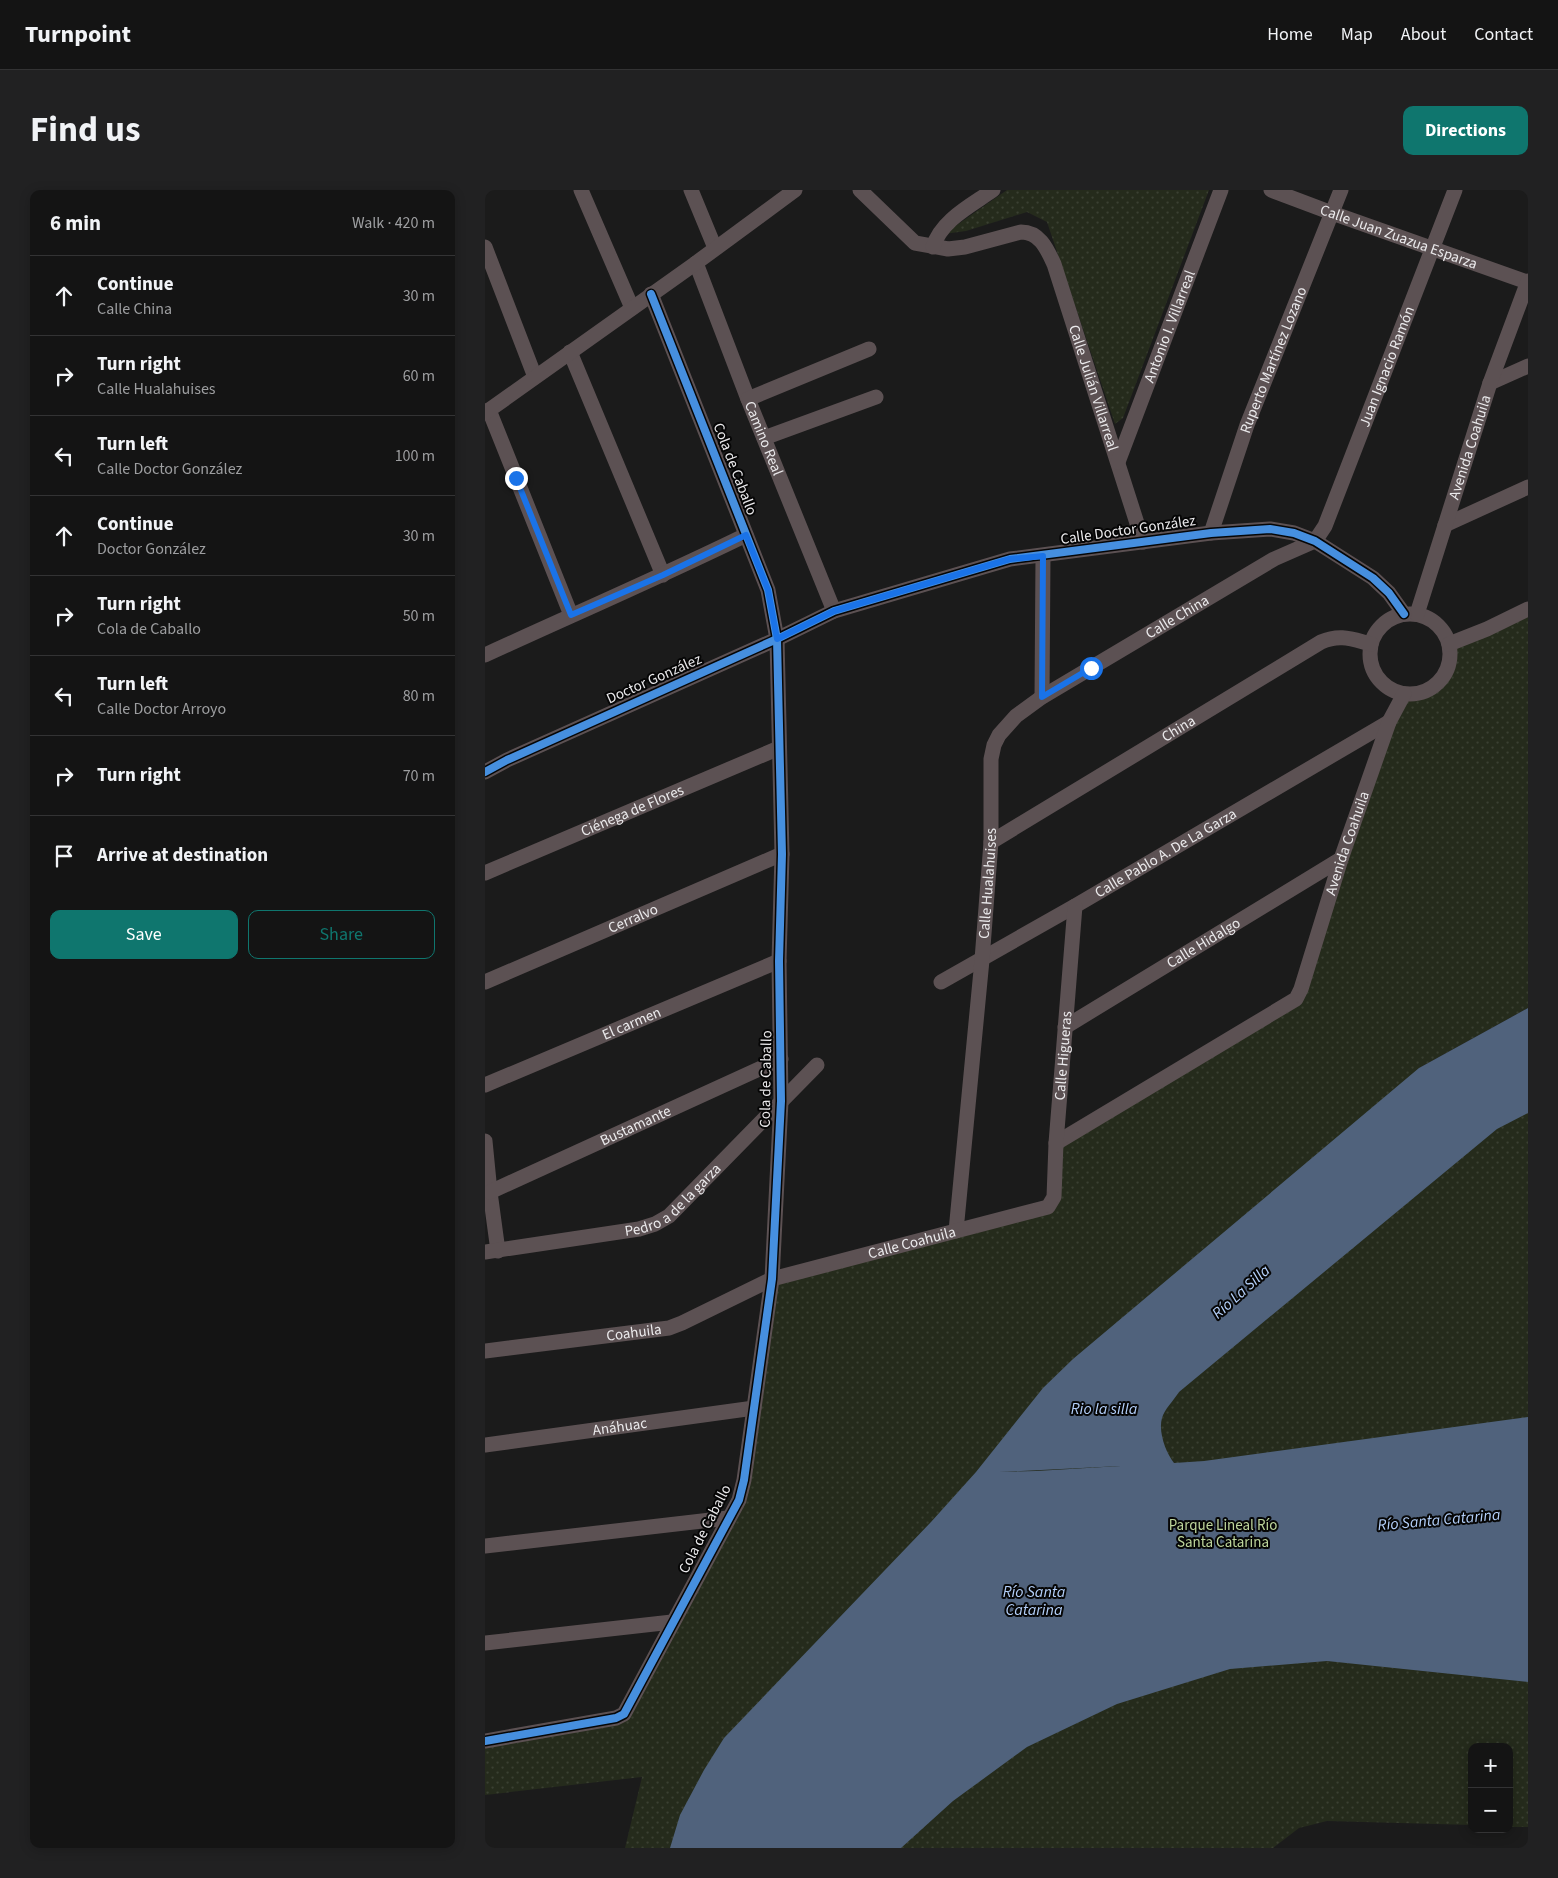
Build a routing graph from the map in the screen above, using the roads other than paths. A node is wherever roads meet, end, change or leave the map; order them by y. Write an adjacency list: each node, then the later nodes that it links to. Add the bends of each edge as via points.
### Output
1 (581, 190): 18 (street)
2 (691, 190): 13 (street)
3 (795, 190): 13 (street)
4 (860, 190): 11 (street, via 915,243)
5 (993, 190): 11 (street, via 947,224 936,236)
6 (1221, 190): 28 (street, Antonio I. Villarreal)
7 (1271, 190): 10 (street, Calle Juan Zuazua Esparza)
8 (1341, 190): 10 (street, Ruperto Martínez Lozano)
9 (1455, 190): 14 (street, Juan Ignacio Ramón)
10 (1332, 213): 14 (street, Calle Juan Zuazua Esparza); 31 (street, Ruperto Martínez Lozano, via 1247,426)
11 (933, 246): 28 (street, Calle Julián Villarreal, via 948,249 1021,232 1036,236 1054,264)
12 (485, 247): 22 (street)
13 (715, 248): 15 (street)
14 (1433, 248): 16 (street, Calle Juan Zuazua Esparza); 34 (street, Juan Ignacio Ramón, via 1325,526)
15 (696, 263): 17 (street); 25 (street, Camino Real)
16 (1528, 282): 23 (street, Avenida Coahuila)
17 (651, 294): 18 (street); 32 (street, Cola de Caballo)
18 (632, 308): 20 (street)
19 (869, 349): 25 (street)
20 (569, 352): 22 (street); 36 (street)
21 (1528, 366): 23 (street)
22 (535, 377): 26 (street)
23 (1491, 383): 30 (street, Avenida Coahuila)
24 (877, 398): 27 (street)
25 (748, 399): 27 (street, Camino Real)
26 (487, 412): 40 (street)
27 (764, 438): 38 (street, Camino Real)
28 (1119, 462): 33 (street, Calle Julián Villarreal)
29 (1528, 486): 30 (street)
30 (1445, 525): 39 (street, Avenida Coahuila)
31 (1211, 533): 33 (street, Calle Doctor González); 34 (street, Calle Doctor González, via 1270,529 1294,533)
32 (746, 535): 36 (street); 41 (street, Cola de Caballo, via 768,590)
33 (1143, 542): 35 (street, Calle Doctor González)
34 (1315, 542): 39 (street, Calle Doctor González, via 1373,578); 46 (street, Calle China, via 1274,559)
35 (1043, 556): 38 (street, Calle Doctor González, via 1010,559); 46 (street)
36 (663, 575): 40 (street)
37 (1528, 609): 43 (street)
38 (834, 611): 41 (street, Doctor González)
39 (1410, 614): 42 (street, via 1386,622); 43 (street, via 1429,618 1440,626)
40 (571, 615): 44 (street)
41 (777, 639): 48 (street, Cola de Caballo); 49 (street, Doctor González)
42 (1371, 644): 45 (street, via 1371,666 1379,679 1390,689); 50 (street, China, via 1342,637 1321,642)
43 (1449, 644): 45 (street, via 1449,665 1437,683 1418,693)
44 (486, 652)
45 (1404, 694): 47 (street, Avenida Coahuila)
46 (1042, 697): 50 (street, Calle Hualahuises, via 1016,716 994,745 991,759)
47 (1389, 722): 52 (street, Avenida Coahuila); 54 (street, Calle Pablo A. De La Garza)
48 (779, 748): 51 (street, Cola de Caballo); 53 (street, Ciénega de Flores)
49 (485, 772)
50 (991, 842): 55 (street, Calle Hualahuises)
51 (782, 854): 56 (street, Cola de Caballo); 57 (street, Cerralvo)
52 (1341, 859): 59 (street, Calle Hidalgo); 65 (street, Avenida Coahuila, via 1298,996 1292,1003)
53 (485, 873)
54 (1075, 906): 55 (street, Calle Pablo A. De La Garza); 59 (street, Calle Higueras)
55 (982, 960): 58 (street, Calle Pablo A. De La Garza); 68 (street, Calle Hualahuises)
56 (779, 961): 60 (street, Cola de Caballo); 62 (street, El carmen)
57 (485, 982)
58 (941, 982)
59 (1065, 1027): 65 (street, Calle Higueras)
60 (781, 1058): 63 (street, Cola de Caballo); 66 (street, Bustamante)
61 (817, 1065): 63 (street, Pedro a de la garza)
62 (485, 1085)
63 (781, 1101): 69 (street, Pedro a de la garza, via 669,1216 655,1224); 70 (street, Cola de Caballo)
64 (485, 1140): 66 (street)
65 (1056, 1143): 67 (street, Calle Higueras)
66 (490, 1192): 69 (street)
67 (1051, 1204): 68 (street, Calle Coahuila)
68 (956, 1231): 70 (street, Calle Coahuila)
69 (492, 1252)
70 (772, 1279): 71 (street, Coahuila, via 669,1328); 72 (street, Cola de Caballo)
71 (485, 1350)
72 (754, 1408): 73 (street, Anáhuac); 74 (street, Cola de Caballo, via 744,1480 739,1500)
73 (485, 1445)
74 (728, 1518): 75 (street); 76 (street, Cola de Caballo)
75 (485, 1546)
76 (672, 1622): 77 (street); 78 (street, Cola de Caballo, via 622,1716)
77 (485, 1642)
78 (485, 1741)

